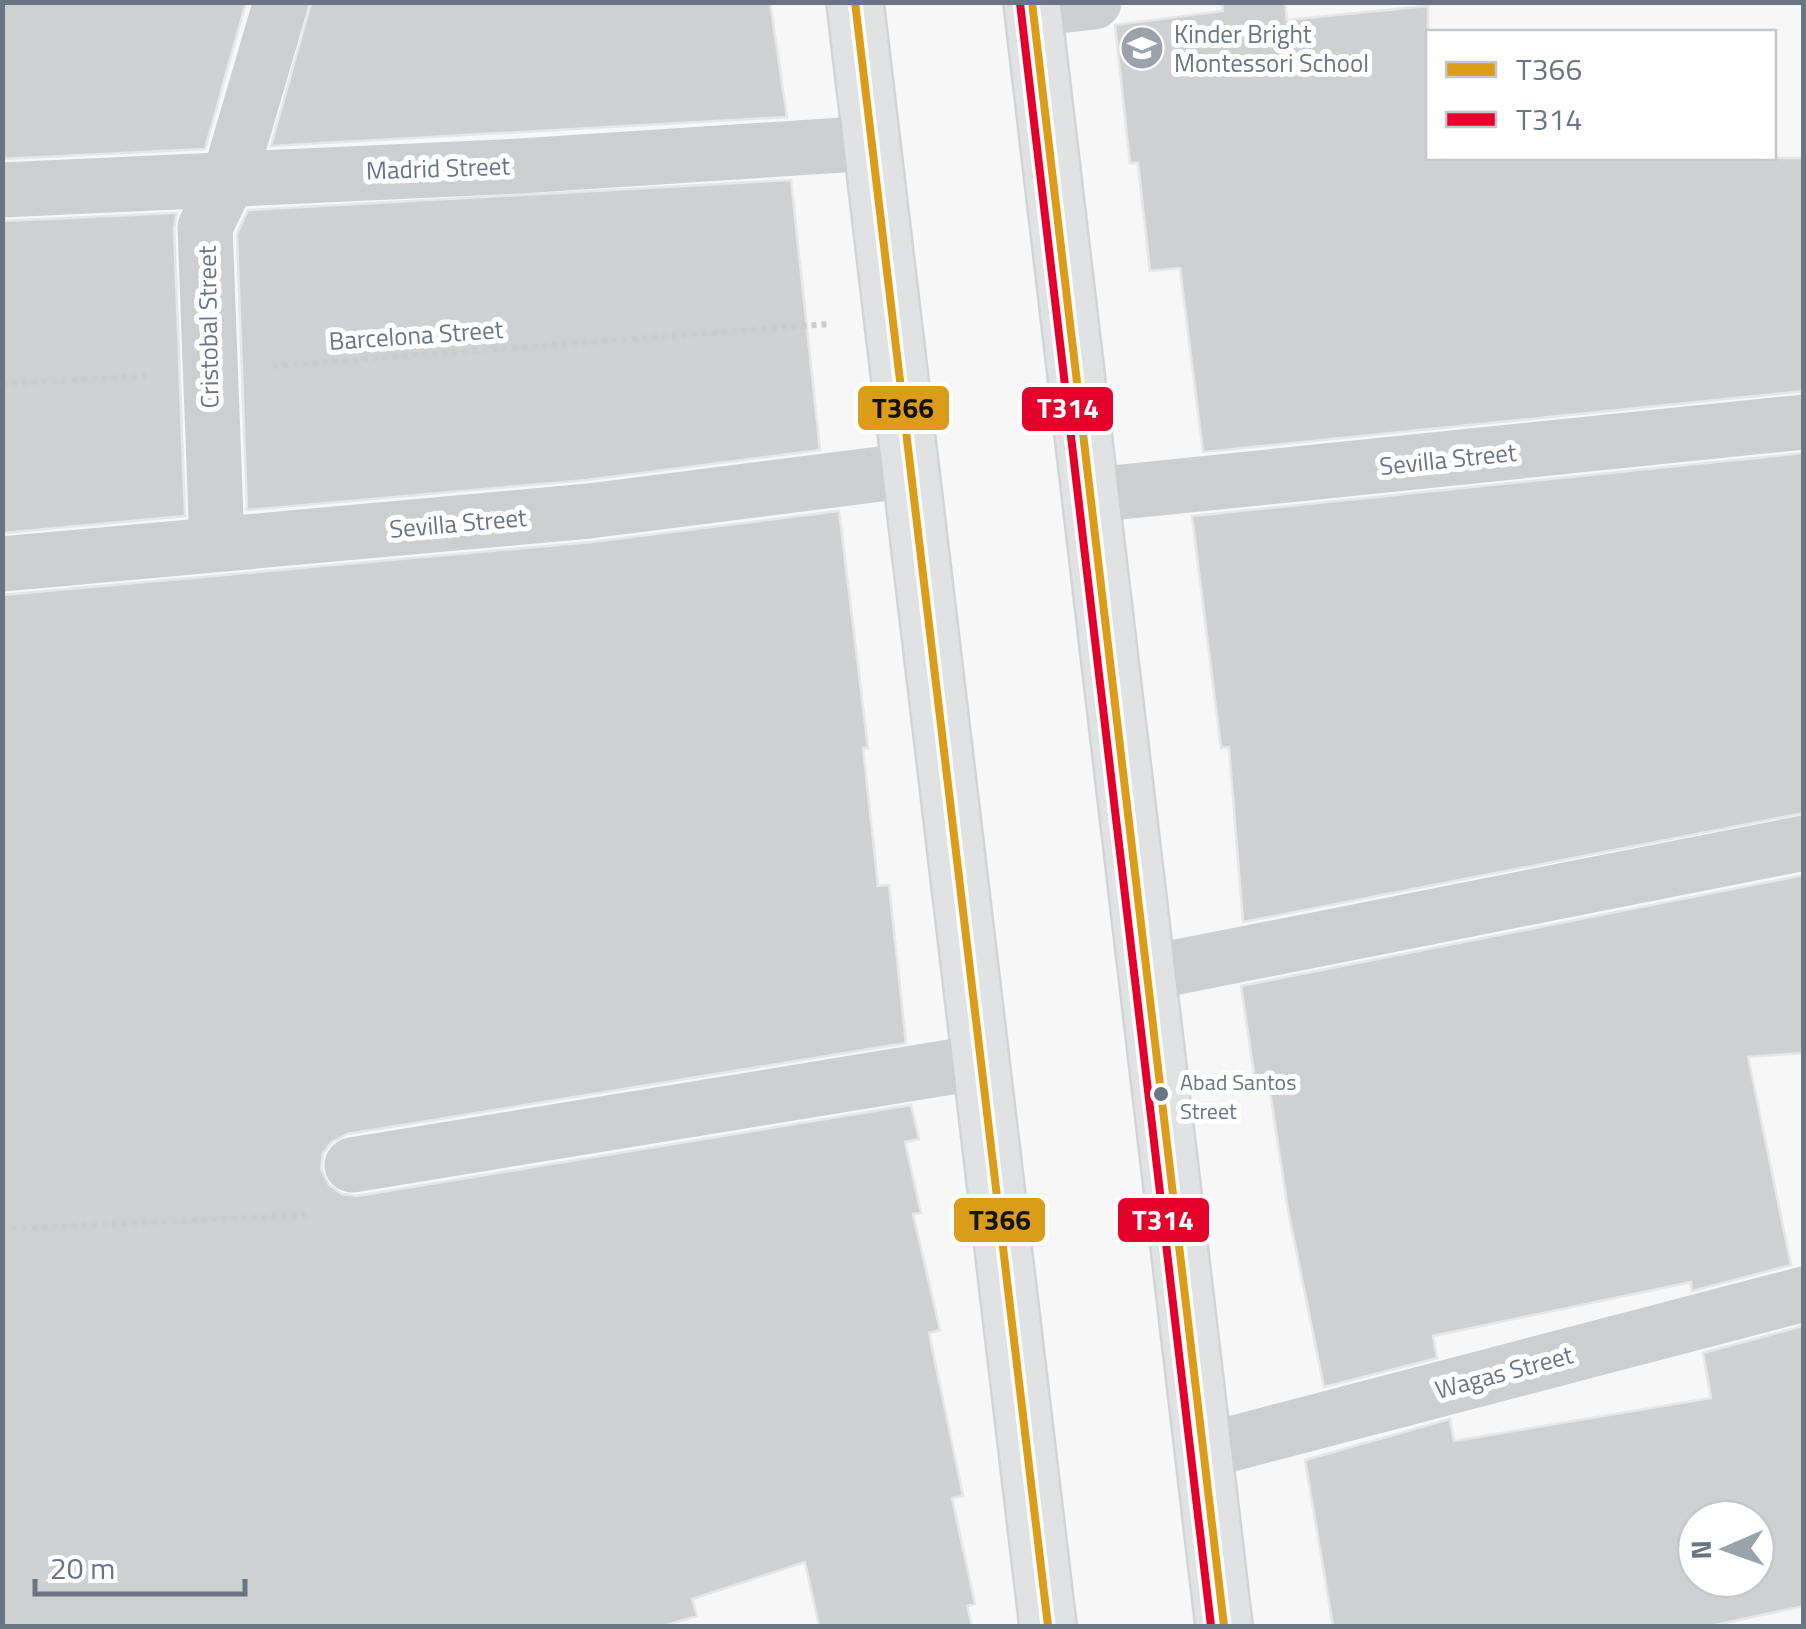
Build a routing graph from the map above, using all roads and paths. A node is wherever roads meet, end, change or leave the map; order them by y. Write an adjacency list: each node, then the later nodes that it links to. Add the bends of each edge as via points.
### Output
1 (282, 2): 6 (street, Cristobal Street)
2 (856, 2): 5 (main road)
3 (1094, 2): 4 (street)
4 (1033, 6): 13 (main road)
5 (873, 143): 6 (street, Madrid Street); 12 (main road)
6 (230, 176): 7 (street, Madrid Street); 9 (street, Cristobal Street, via 205,228)
7 (2, 190)
8 (832, 324): 9 (path, Barcelona Street)
9 (208, 373): 10 (path, Barcelona Street); 14 (street, Cristobal Street)
10 (2, 384)
11 (1804, 422): 13 (street, Sevilla Street)
12 (912, 470): 14 (street, Sevilla Street, via 588,511); 18 (main road)
13 (1092, 495): 17 (main road)
14 (217, 544): 15 (street, Sevilla Street)
15 (2, 564)
16 (1804, 843): 17 (street)
17 (1146, 973): 22 (main road)
18 (982, 1062): 19 (street); 23 (main road)
19 (352, 1164): 20 (path, via 352,1202 328,1214)
20 (2, 1229)
21 (1804, 1294): 22 (street, Wagas Street)
22 (1204, 1451): 24 (main road)
23 (1048, 1626)
24 (1224, 1626)

